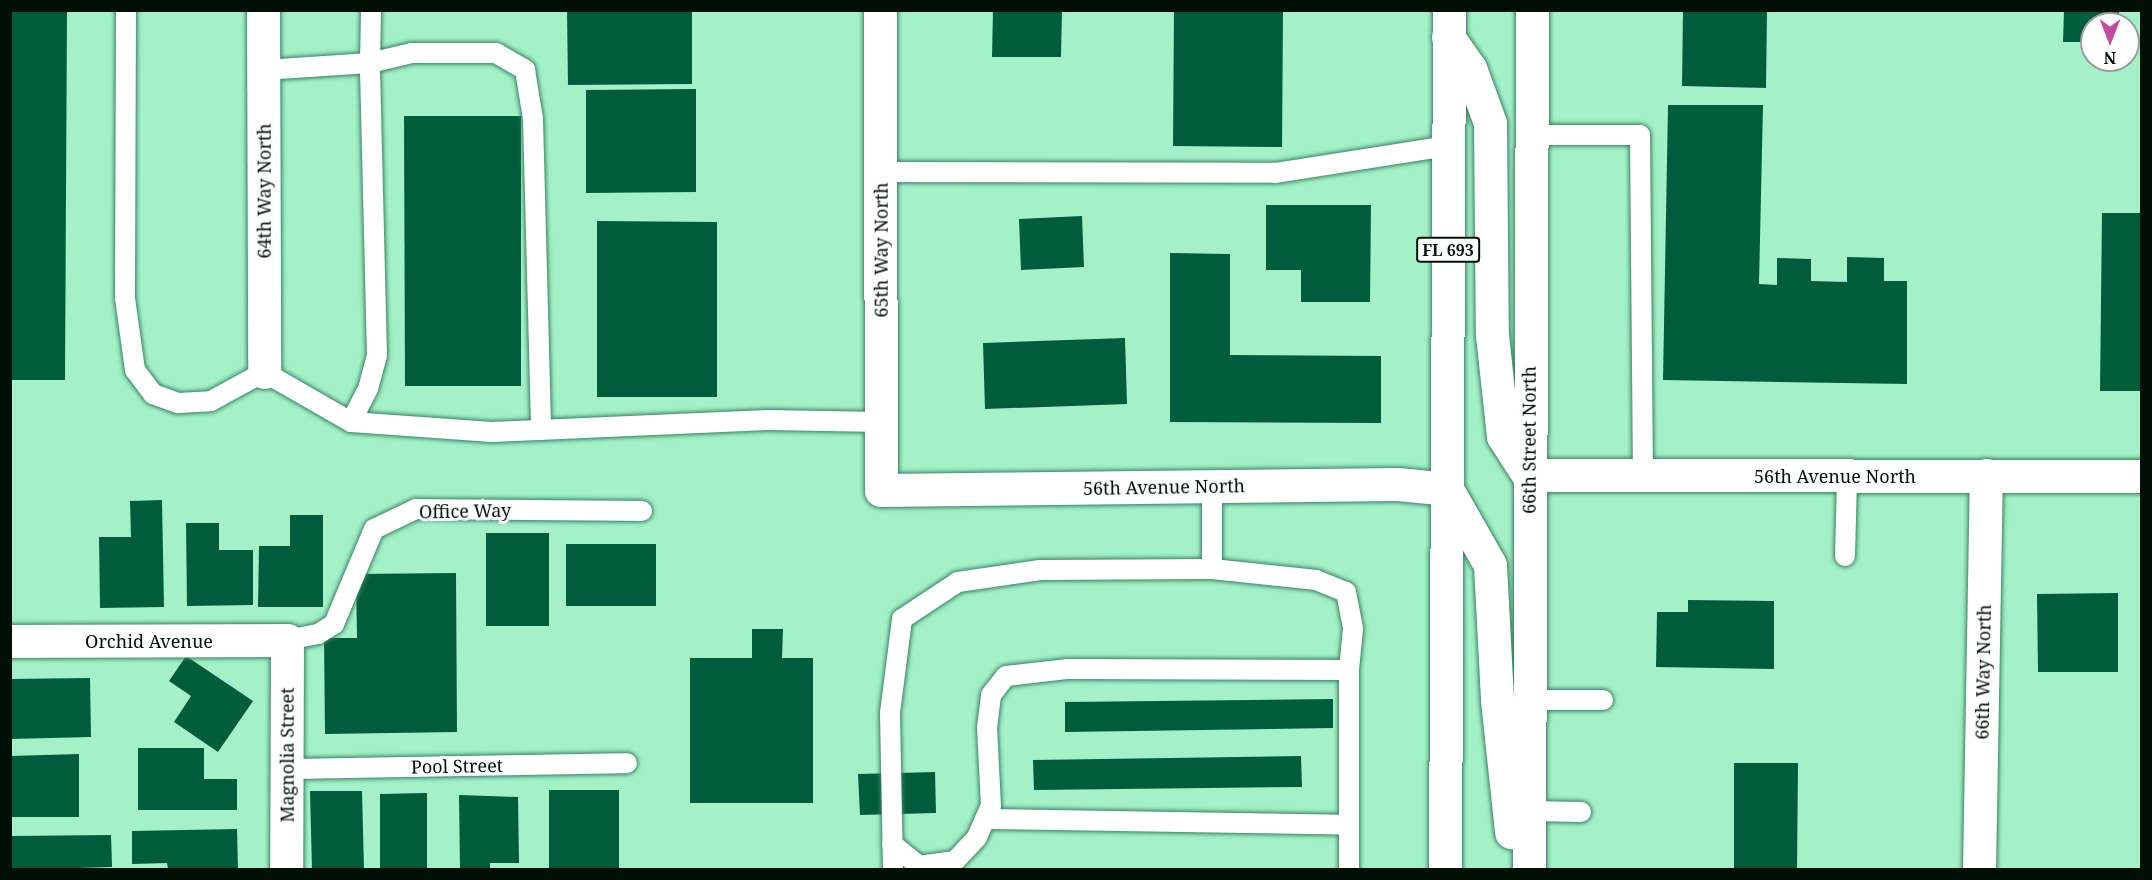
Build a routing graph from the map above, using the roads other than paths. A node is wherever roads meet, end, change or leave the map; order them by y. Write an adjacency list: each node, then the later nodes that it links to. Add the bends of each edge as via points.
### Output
1 (126, 10): 12 (lane, via 125,298 135,370 153,394 178,403 211,401)
2 (263, 10): 8 (street, 64th Way North)
3 (371, 10): 7 (lane)
4 (880, 10): 11 (street, 65th Way North)
5 (1532, 10): 9 (street, 66th Street North)
6 (1448, 24): 10 (street, FL 693); 16 (street, via 1470,68 1490,123 1492,335 1503,436)
7 (370, 63): 8 (lane); 13 (lane, via 378,356 368,389); 15 (lane, via 412,53 496,53 525,70 533,119)
8 (264, 70): 12 (street, 64th Way North)
9 (1531, 135): 16 (street, 66th Street North); 18 (lane, via 1640,135)
10 (1448, 146): 11 (lane, via 1275,173); 22 (street, FL 693)
11 (880, 172): 14 (street, 65th Way North)
12 (264, 372): 13 (lane)
13 (351, 422): 15 (lane, via 492,432)
14 (881, 422): 15 (lane, via 768,420); 23 (street, 65th Way North)
15 (541, 430)
16 (1528, 475): 18 (street, 56th Avenue North); 30 (street, 66th Street North)
17 (1986, 475): 19 (street, 56th Avenue North); 20 (street, 56th Avenue North); 45 (street, 66th Way North)
18 (1643, 476): 20 (street, 56th Avenue North)
19 (2142, 476)
20 (1847, 477): 25 (lane)
21 (1212, 486): 22 (street, 56th Avenue North, via 1398,484); 23 (street, 56th Avenue North); 26 (lane)
22 (1447, 489): 42 (street, FL 693); 43 (street, via 1490,565)
23 (881, 490)
24 (642, 511): 27 (lane, Office Way, via 416,509 374,529 334,624 318,634)
25 (1845, 556)
26 (1212, 570): 29 (lane, via 1316,580 1346,592 1353,629); 38 (lane, via 1040,570 958,582 902,620 890,713)
27 (287, 640): 28 (street, Orchid Avenue); 33 (street, Magnolia Street)
28 (10, 641)
29 (1348, 670): 36 (lane, via 1067,669 1006,676 991,696 987,728 991,806); 37 (lane)
30 (1530, 700): 31 (lane); 34 (street, 66th Street North)
31 (1603, 700)
32 (627, 763): 33 (lane, Pool Street)
33 (287, 769): 39 (street, Magnolia Street)
34 (1529, 811): 35 (lane); 44 (street, 66th Street North)
35 (1581, 812)
36 (985, 819): 37 (lane); 38 (lane, via 977,837 955,861 919,866)
37 (1348, 825): 41 (lane)
38 (892, 844): 40 (lane)
39 (286, 870)
40 (893, 870)
41 (1348, 870)
42 (1445, 870)
43 (1513, 870)
44 (1529, 870)
45 (1979, 870)

